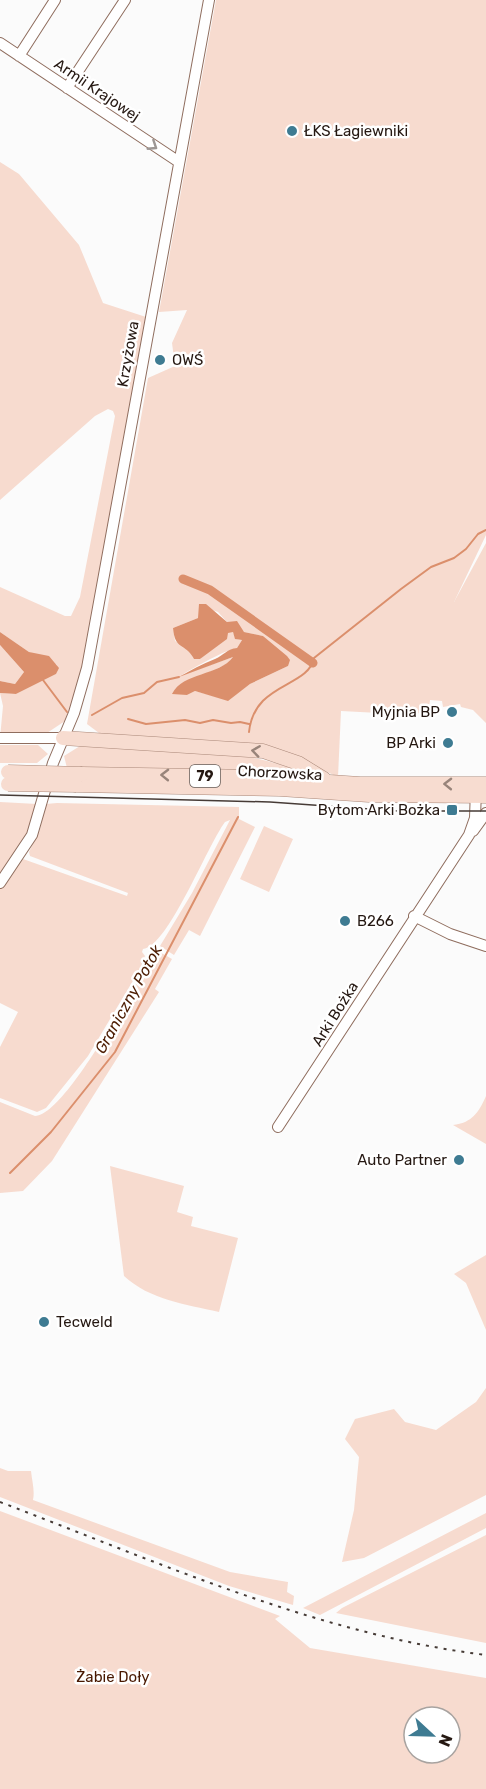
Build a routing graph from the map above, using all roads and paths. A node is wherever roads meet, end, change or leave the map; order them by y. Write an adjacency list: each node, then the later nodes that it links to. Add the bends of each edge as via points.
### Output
1 (55, 0): 5 (street)
2 (124, 0): 6 (street)
3 (209, 0): 7 (street, Krzyżowa)
4 (0, 43): 5 (street, Armii Krajowej)
5 (19, 56): 6 (street, Armii Krajowej)
6 (67, 88): 7 (street, Armii Krajowej, one-way to 7)
7 (178, 162): 9 (street, Krzyżowa, via 90,652 74,713)
8 (0, 738): 9 (street)
9 (63, 738): 12 (main road, one-way to 9, via 298,763 263,751); 16 (street, via 32,835)
10 (4, 778): 11 (main road, Chorzowska / 79, bridge)
11 (79, 779): 12 (main road, Chorzowska / 79, one-way to 11); 13 (main road, Chorzowska / 79, via 369,795)
12 (328, 782): 13 (main road, Chorzowska / 79, one-way to 12)
13 (481, 790): 15 (street, Arki Bożka)
14 (486, 813): 15 (street, Arki Bożka)
15 (469, 835): 17 (street, Arki Bożka)
16 (0, 883)
17 (414, 916): 18 (street); 19 (street, Arki Bożka)
18 (486, 946)
19 (278, 1127)

